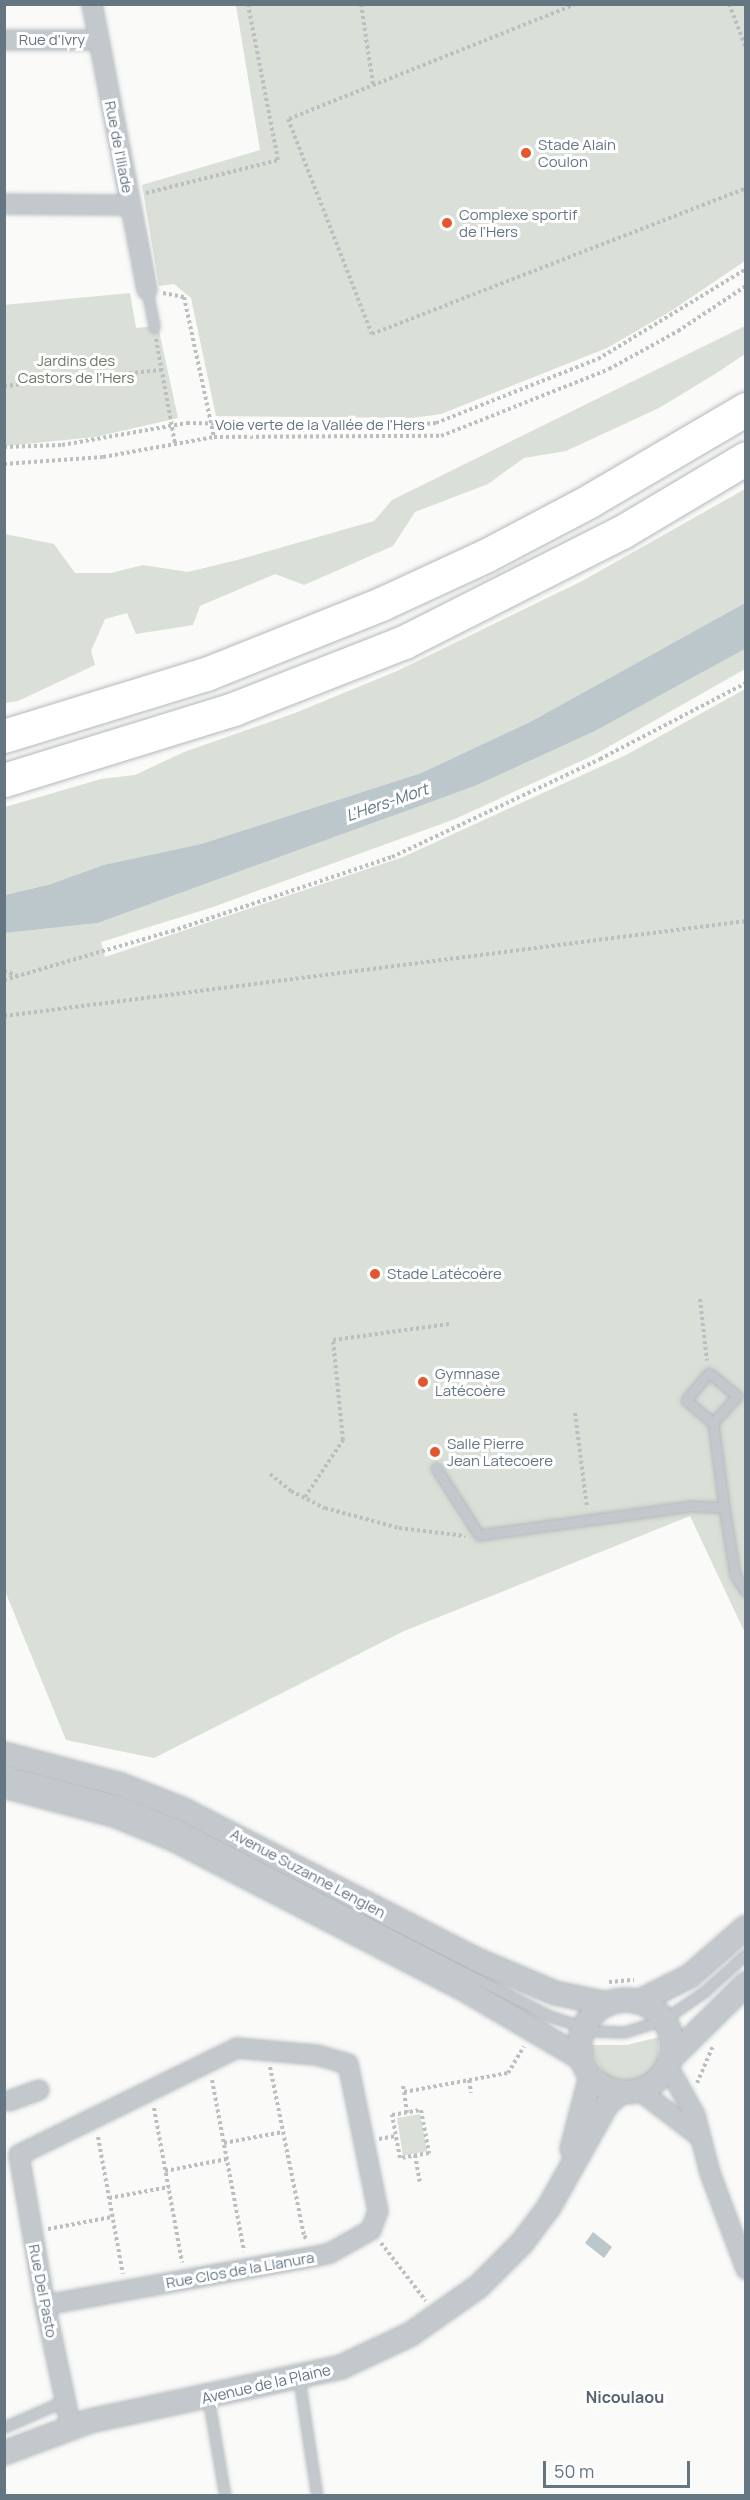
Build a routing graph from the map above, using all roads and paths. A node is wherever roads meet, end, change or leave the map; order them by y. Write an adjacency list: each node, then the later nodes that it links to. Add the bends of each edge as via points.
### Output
1 (92, 4): 7 (street, Rue de l'Iliade)
2 (248, 4): 11 (path, via 278,160)
3 (361, 4): 9 (path)
4 (576, 4): 9 (path)
5 (729, 4): 8 (path)
6 (4, 40): 7 (street, Rue d'Ivry)
7 (99, 40): 11 (street, Rue de l'Iliade)
8 (746, 48)
9 (373, 84): 10 (path, via 288,119 372,334)
10 (746, 188)
11 (133, 200): 12 (street); 15 (street, Rue de l'Iliade)
12 (4, 204)
13 (746, 269): 21 (path, via 598,359 458,417 414,427)
14 (746, 286): 22 (path, Voie verte de la Vallée de l'Hers, via 678,331 609,369 441,436)
15 (147, 290): 16 (lane); 21 (path, via 183,297)
16 (154, 327): 17 (path)
17 (161, 370): 18 (path); 20 (path)
18 (4, 386)
19 (746, 409): 28 (highway, via 591,500 485,556 381,604 206,674)
20 (171, 424): 21 (path); 23 (path); 24 (path, via 62,445)
21 (211, 424): 22 (path)
22 (214, 437): 23 (path, Voie verte de la Vallée de l'Hers)
23 (175, 444): 26 (path, Voie verte de la Vallée de l'Hers, via 103,458)
24 (4, 447)
25 (746, 458): 29 (highway, via 602,543 404,642 233,710)
26 (4, 464)
27 (746, 683): 32 (path, via 600,759 392,857 172,932)
28 (4, 736)
29 (4, 780)
30 (746, 921): 34 (path)
31 (4, 971): 32 (path)
32 (18, 977): 33 (path)
33 (4, 980)
34 (4, 1016)
35 (700, 1299): 37 (path)
36 (449, 1324): 42 (path, via 333,1340 343,1440)
37 (709, 1372): 39 (lane, via 686,1400); 39 (lane, via 737,1396)
38 (575, 1413): 44 (path, via 583,1494)
39 (713, 1423): 43 (lane)
40 (436, 1468): 45 (lane)
41 (270, 1474): 42 (path)
42 (305, 1497): 45 (path, via 325,1508 399,1528 453,1537)
43 (724, 1507): 44 (lane, via 690,1506); 46 (lane, via 735,1575)
44 (590, 1521): 45 (lane)
45 (479, 1535)
46 (746, 1592)
47 (4, 1754): 54 (street, Avenue Suzanne Lenglen, via 121,1785 182,1809 477,1960 555,1993)
48 (4, 1770): 56 (lane, via 117,1800 177,1824 540,2012)
49 (4, 1786): 62 (street, Avenue Suzanne Lenglen, via 114,1815 173,1839 469,1992)
50 (746, 1927): 53 (street, via 690,1976)
51 (746, 1954): 55 (lane, via 704,1992)
52 (746, 1984): 61 (street)
53 (638, 2002): 54 (street, Avenue Suzanne Lenglen); 55 (street)
54 (608, 2004): 56 (street)
55 (663, 2020): 56 (lane, via 624,2032); 61 (street, via 671,2043)
56 (584, 2028): 62 (street, Avenue de la Plaine)
57 (718, 2035): 70 (path)
58 (524, 2046): 63 (path, via 508,2073)
59 (270, 2049): 60 (street, via 237,2048); 74 (path); 86 (street, via 348,2064 378,2211)
60 (208, 2062): 66 (street); 76 (path)
61 (668, 2062): 67 (street, Avenue de la Plaine, via 656,2081); 75 (street, via 695,2115)
62 (586, 2067): 67 (street, Avenue Suzanne Lenglen, via 608,2089); 80 (street, Avenue de la Plaine)
63 (469, 2080): 68 (path); 69 (path)
64 (403, 2086): 68 (path)
65 (39, 2090): 71 (street)
66 (151, 2090): 73 (street); 79 (path)
67 (630, 2091): 75 (street); 80 (street, Avenue de la Plaine, via 607,2104)
68 (404, 2092): 72 (path)
69 (471, 2093)
70 (692, 2094)
71 (9, 2101)
72 (407, 2113): 77 (path, via 420,2110 429,2153); 77 (path, via 393,2115 400,2158)
73 (94, 2118): 83 (path); 93 (street, Rue Del Pasto, via 19,2155)
74 (283, 2132): 76 (path); 88 (path, via 304,2236 310,2241)
75 (699, 2136): 90 (street)
76 (224, 2143): 78 (path)
77 (415, 2155): 81 (path)
78 (227, 2159): 79 (path); 87 (path)
79 (165, 2171): 82 (path)
80 (565, 2176): 94 (street, Avenue de la Plaine, via 536,2226 463,2298 411,2334 373,2354)
81 (420, 2182)
82 (169, 2187): 83 (path); 89 (path)
83 (109, 2198): 84 (path)
84 (112, 2217): 85 (path); 91 (path)
85 (45, 2229)
86 (371, 2230): 88 (street, Rue Clos de la Llanura, via 330,2253); 92 (path)
87 (244, 2251)
88 (313, 2257): 93 (street, Rue Clos de la Llanura)
89 (182, 2262)
90 (745, 2266)
91 (123, 2274)
92 (424, 2299)
93 (45, 2305): 96 (street, Rue Del Pasto)
94 (299, 2379): 95 (street, Avenue de la Plaine); 101 (lane)
95 (208, 2397): 98 (street, Avenue de la Plaine); 100 (lane)
96 (66, 2400): 97 (lane); 98 (street, Rue Del Pasto)
97 (4, 2427)
98 (71, 2427): 99 (street, Avenue de la Plaine)
99 (5, 2452)
100 (225, 2496)
101 (317, 2496)

